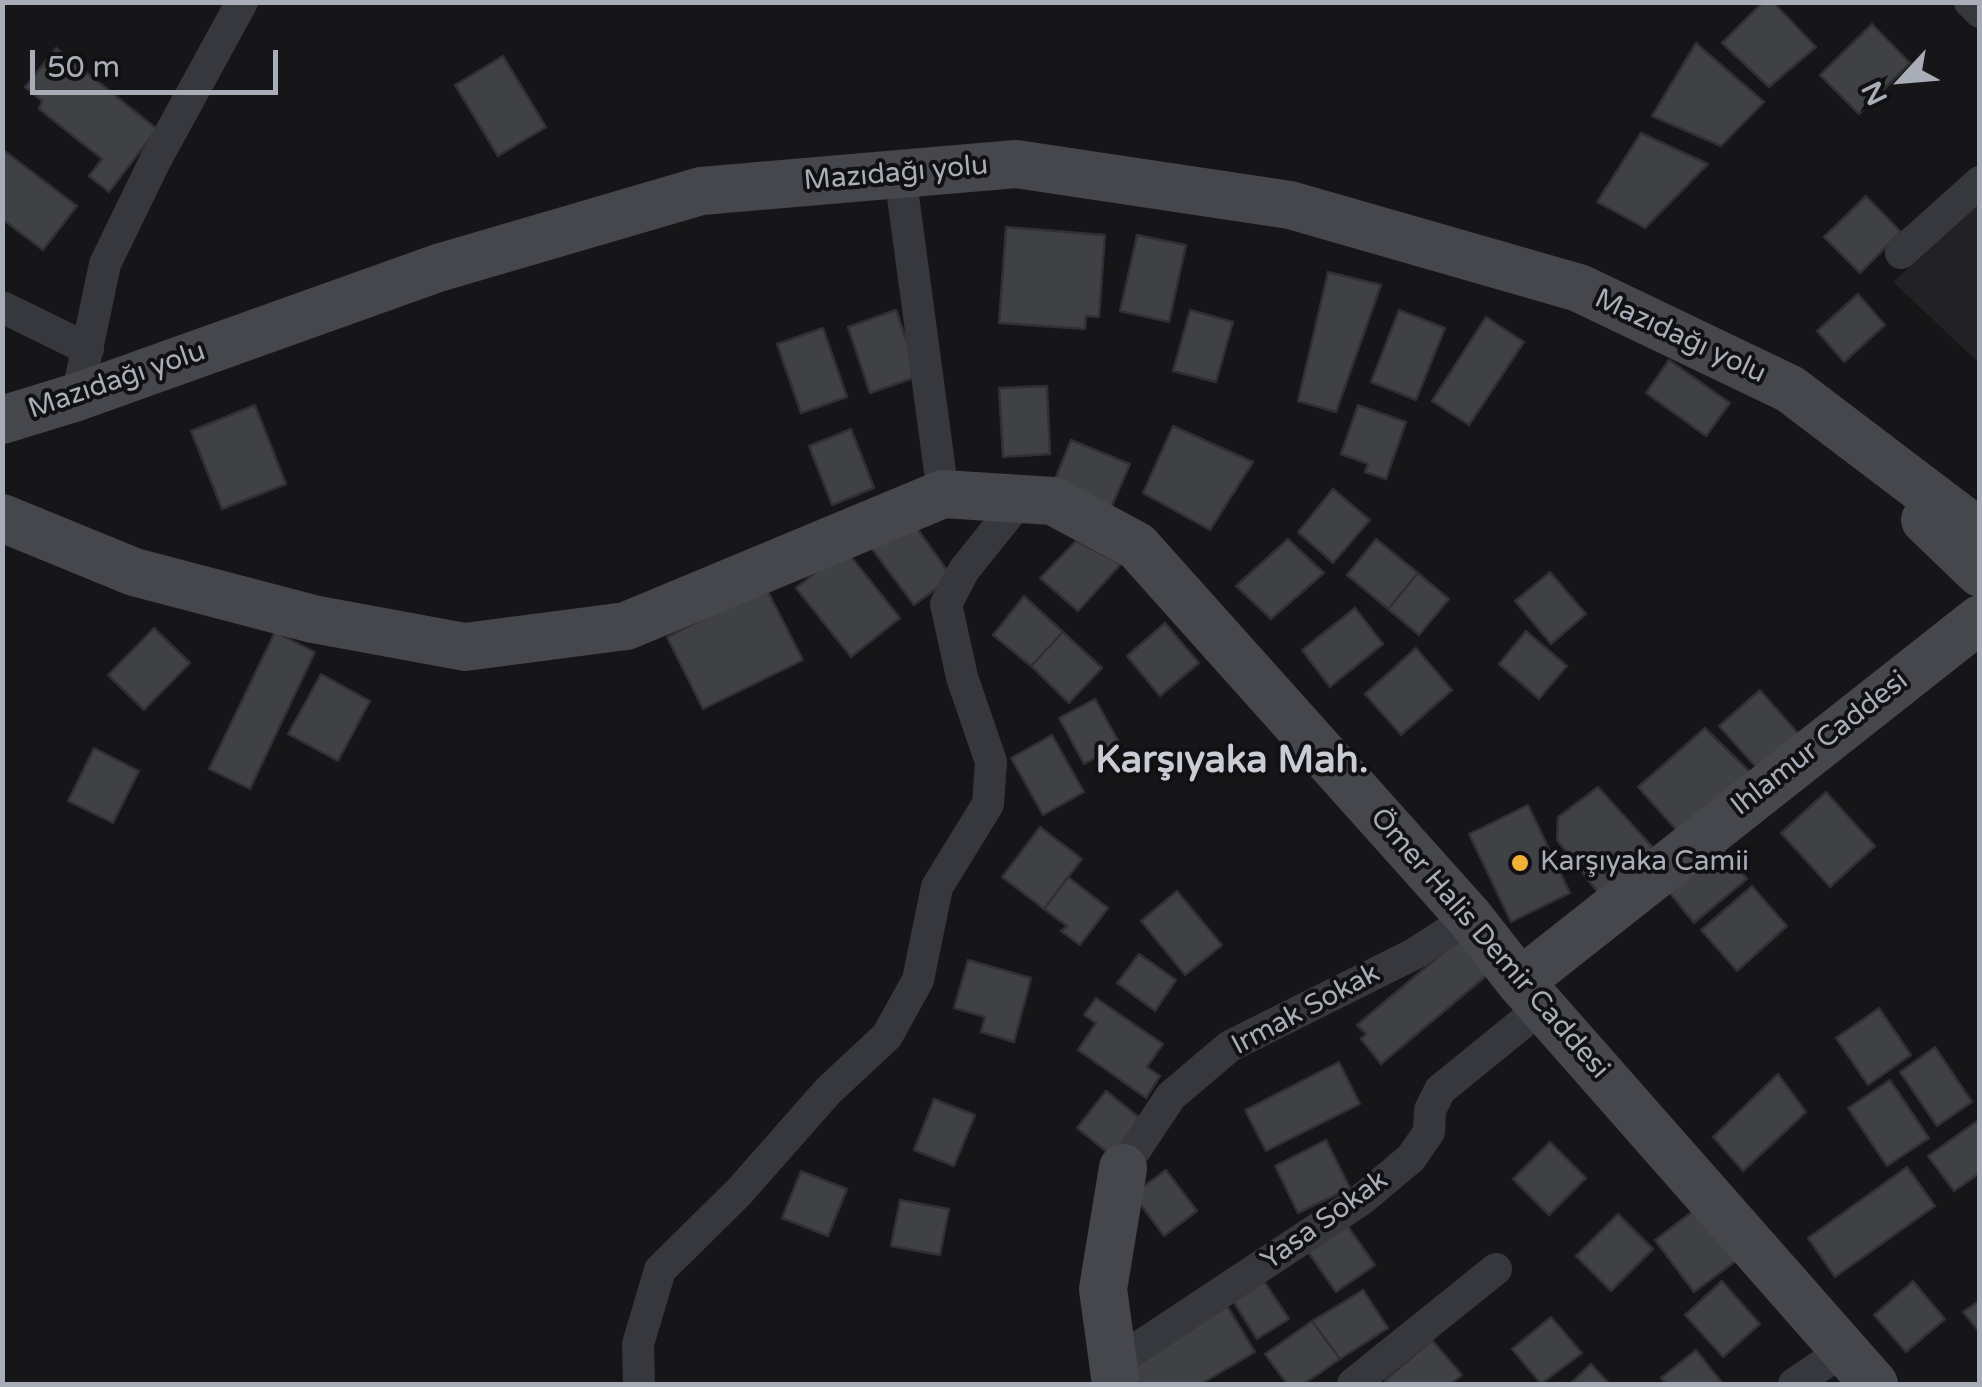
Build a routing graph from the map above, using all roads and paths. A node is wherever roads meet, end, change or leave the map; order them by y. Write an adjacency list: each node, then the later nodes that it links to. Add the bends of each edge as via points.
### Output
1 (242, 2): 8 (street, via 105,264)
2 (1970, 2): 3 (street)
3 (1980, 12)
4 (900, 174): 9 (street, Mazıdağı yolu, via 1016,164 1290,205 1579,288); 10 (street, Mazıdağı yolu, via 701,191 438,268); 12 (street)
5 (1980, 182): 6 (street)
6 (1900, 254)
7 (2, 307): 8 (street)
8 (88, 349): 10 (street)
9 (1790, 389): 15 (street); 16 (street)
10 (77, 398): 11 (street, Mazıdağı yolu)
11 (2, 420)
12 (943, 494): 13 (street, Ömer Halis Demir Caddesi); 14 (street, Ömer Halis Demir Caddesi, via 626,626 465,647 313,618 134,572)
13 (1021, 499): 18 (street, Ömer Halis Demir Caddesi, via 1053,501 1137,546); 24 (street, via 964,570 946,604 962,678 992,762 988,804 938,888 918,980 888,1036 660,1270 638,1344)
14 (2, 518)
15 (1980, 533)
16 (1980, 573)
17 (1980, 619): 19 (street, Ihlamur Caddesi)
18 (1470, 918): 19 (street, Ömer Halis Demir Caddesi); 20 (street, Irmak Sokak, via 1414,954 1230,1046 1171,1096)
19 (1531, 994): 22 (street, Ömer Halis Demir Caddesi); 23 (street, Yasa Sokak, via 1440,1090 1429,1132 1411,1158 1362,1200)
20 (1123, 1168): 23 (street, via 1103,1289)
21 (1496, 1269): 25 (street)
22 (1859, 1367): 26 (street)
23 (1115, 1374)
24 (639, 1384)
25 (1353, 1384)
26 (1794, 1384)

